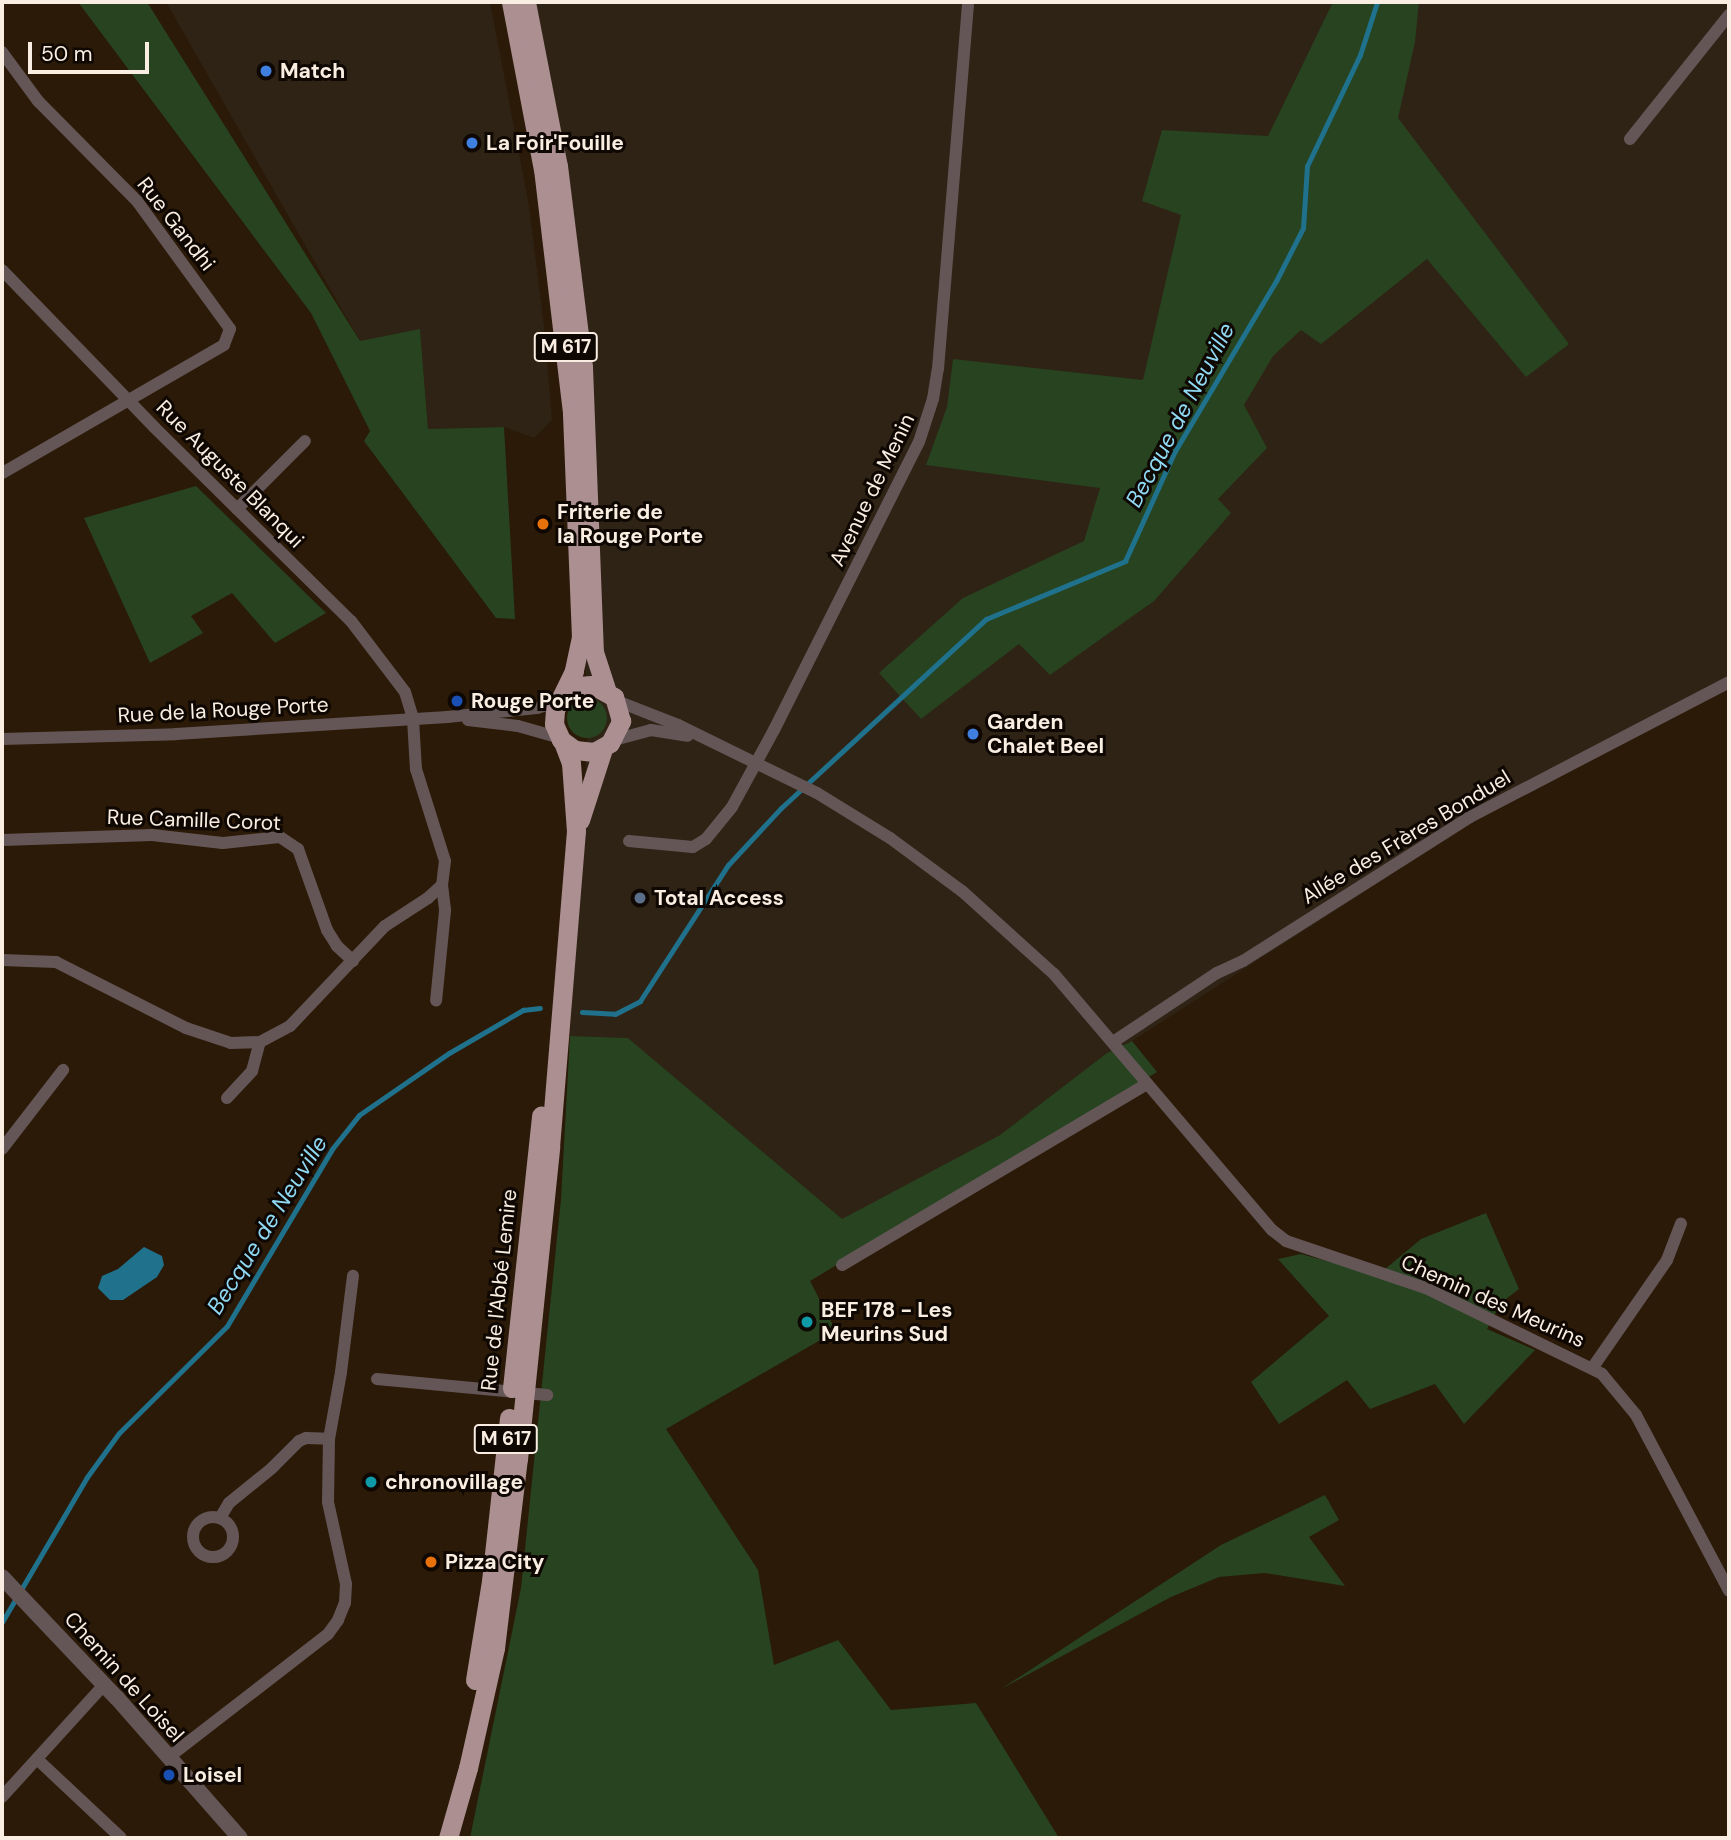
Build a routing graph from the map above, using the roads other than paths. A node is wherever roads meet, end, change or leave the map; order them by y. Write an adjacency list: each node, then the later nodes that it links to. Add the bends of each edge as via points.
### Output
1 (511, 2): 14 (main road, Rue de l'Abbé Lemire / M 617, via 541,158 570,386 581,628 577,660)
2 (526, 2): 13 (main road, Rue de l'Abbé Lemire / M 617, via 558,166 583,368 594,652)
3 (968, 2): 21 (street, Avenue de Menin, via 938,369 929,414 904,475)
4 (1729, 15): 6 (street)
5 (2, 52): 8 (street, Rue Gandhi, via 38,101 136,201 230,328 224,345)
6 (1630, 139)
7 (2, 270): 8 (street, Rue Auguste Blanqui)
8 (130, 400): 10 (street); 11 (street, Rue Auguste Blanqui)
9 (305, 441): 11 (street)
10 (2, 473)
11 (237, 509): 16 (street, Rue Auguste Blanqui, via 351,621 405,692)
12 (1729, 682): 30 (street, Allée des Frères Bonduel, via 1469,817)
13 (611, 695): 14 (main road, via 582,685); 17 (street, Chemin des Meurins); 20 (main road, Rue de l'Abbé Lemire, via 621,721)
14 (561, 697): 15 (street, Rue de la Rouge Porte, via 537,708); 19 (main road, Rue de l'Abbé Lemire, via 554,720)
15 (447, 718): 16 (street, Rue de la Rouge Porte); 19 (street, Rue de la Rouge Porte, via 518,726)
16 (412, 719): 18 (street, Rue de la Rouge Porte); 25 (street, Rue Auguste Blanqui, via 416,769 445,861)
17 (701, 738): 20 (street, Chemin des Meurins, via 651,730); 21 (street, Chemin des Meurins)
18 (2, 739)
19 (562, 740): 20 (main road, via 579,751); 22 (main road, Rue de l'Abbé Lemire / M 617, via 571,763)
20 (608, 744): 22 (main road, Rue de l'Abbé Lemire / M 617)
21 (755, 762): 24 (street, Avenue de Menin, via 732,807 706,839 693,847); 30 (street, Chemin des Meurins, via 817,793 910,852 984,909 1055,974)
22 (576, 831): 40 (main road, Rue de l'Abbé Lemire / M 617, via 557,1036 536,1147)
23 (2, 840): 27 (street, Rue Camille Corot, via 152,835 223,843 280,837 298,849 327,930)
24 (629, 841)
25 (442, 885): 27 (street, via 393,919); 28 (street, Rue Auguste Blanqui, via 445,911)
26 (2, 960): 29 (street, via 56,962 186,1028 231,1044)
27 (353, 961): 29 (street, via 290,1026)
28 (436, 1001)
29 (260, 1042): 33 (street, via 252,1071)
30 (1113, 1042): 32 (street, Chemin des Meurins)
31 (63, 1070): 34 (street)
32 (1147, 1084): 36 (street); 38 (street, Chemin des Meurins, via 1286,1241 1426,1288)
33 (227, 1098)
34 (2, 1149)
35 (1681, 1224): 38 (street, via 1667,1260)
36 (842, 1265)
37 (353, 1276): 42 (street)
38 (1593, 1367): 45 (street, Chemin des Meurins, via 1636,1415)
39 (377, 1379): 40 (street)
40 (518, 1392): 41 (street); 52 (main road, Rue de l'Abbé Lemire / M 617, via 482,1643); 53 (main road, Rue de l'Abbé Lemire / M 617, via 495,1648)
41 (547, 1395)
42 (329, 1439): 43 (street, via 299,1441 229,1503); 47 (street, via 328,1502 346,1584 338,1620 328,1634)
43 (220, 1518)
44 (2, 1577): 46 (street, Chemin de Loisel)
45 (1729, 1591)
46 (105, 1684): 47 (street, Chemin de Loisel); 48 (street)
47 (169, 1757): 51 (street, Chemin de Loisel)
48 (37, 1759): 49 (street); 50 (street)
49 (2, 1797)
50 (121, 1838)
51 (240, 1838)
52 (435, 1838)
53 (448, 1838)

